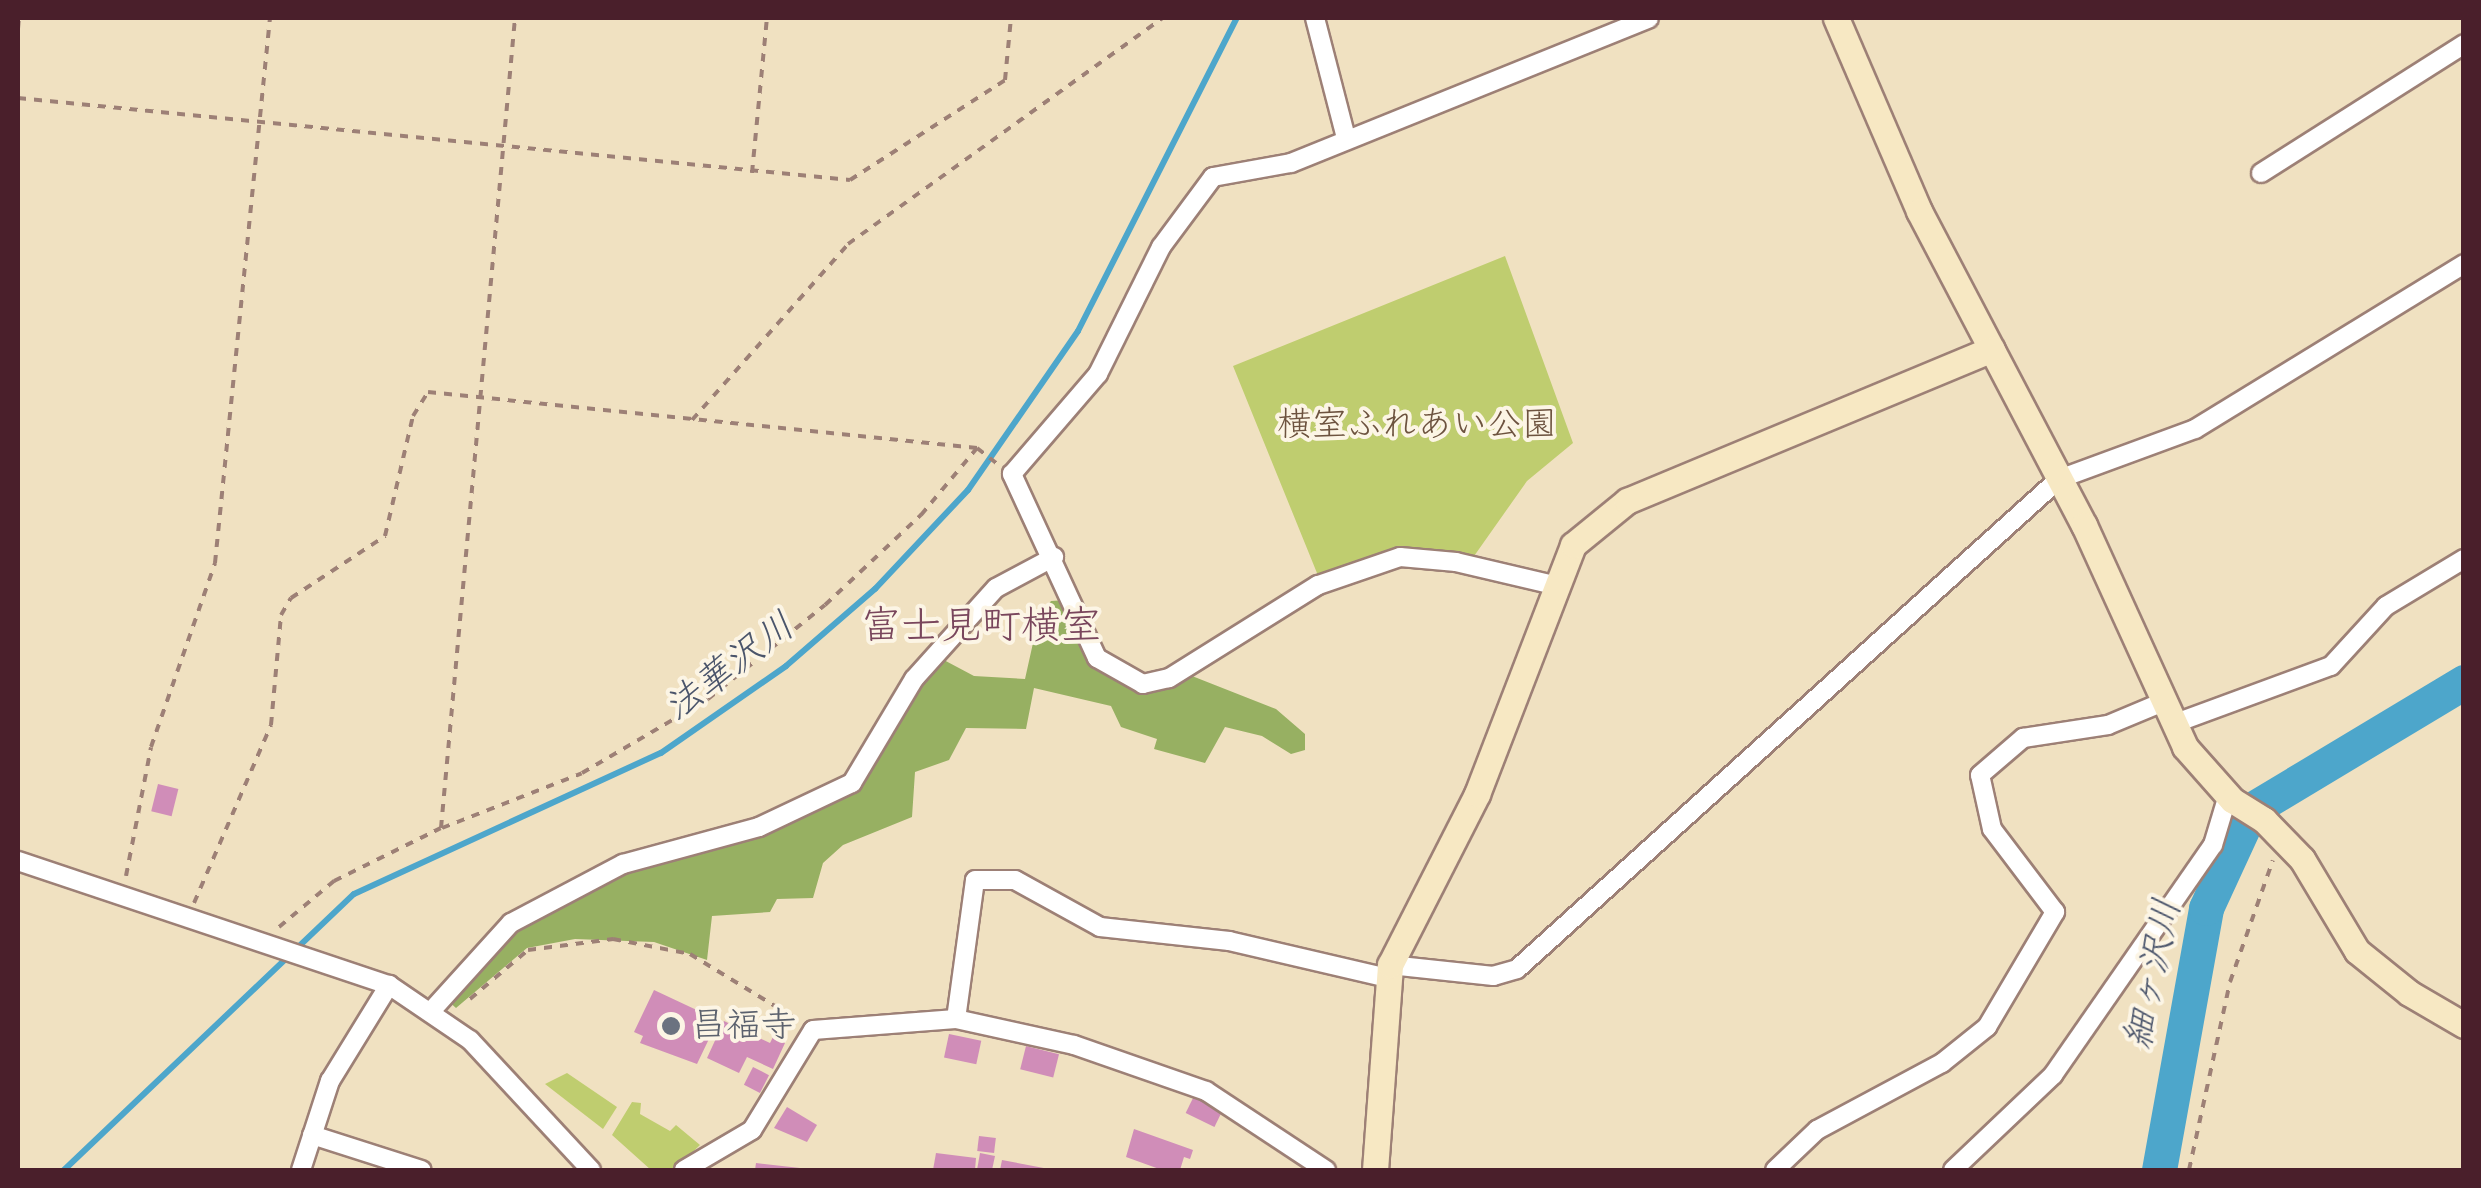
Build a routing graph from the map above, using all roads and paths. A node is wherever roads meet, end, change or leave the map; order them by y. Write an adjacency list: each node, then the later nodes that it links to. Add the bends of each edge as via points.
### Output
1 (19, 18): 10 (path)
2 (270, 18): 13 (path)
3 (515, 18): 15 (path)
4 (767, 18): 16 (path)
5 (1011, 18): 16 (path, via 1005,80 850,180)
6 (1162, 18): 21 (path, via 848,244)
7 (1314, 18): 14 (street)
8 (1649, 18): 14 (street)
9 (1836, 18): 19 (street, via 1919,211)
10 (18, 28)
11 (2464, 44): 17 (street)
12 (18, 98): 13 (path)
13 (259, 122): 15 (path); 33 (path, via 215,563 151,747)
14 (1346, 138): 23 (street, via 1291,163 1213,178 1161,247 1098,374)
15 (502, 148): 16 (path); 20 (path)
16 (752, 173)
17 (2261, 173)
18 (2464, 264): 24 (street, via 2195,429)
19 (1992, 349): 24 (street); 27 (street, via 1628,501 1573,546)
20 (482, 400): 21 (path); 30 (path); 34 (path, via 445,390 420,398 385,536 291,598 281,615 271,725)
21 (692, 420): 22 (path)
22 (977, 448): 23 (path); 30 (path, via 921,515 708,699 582,773)
23 (1012, 474): 25 (street)
24 (2059, 479): 28 (street); 36 (street, via 1517,969 1493,976)
25 (1054, 556): 27 (street, via 1097,658 1143,684 1169,678 1318,585 1400,557 1456,562); 38 (street, via 996,588 914,679 852,784 759,827 622,864 527,914 511,923)
26 (2464, 559): 28 (street, via 2386,606 2331,666)
27 (1558, 586): 36 (street, via 1477,794)
28 (2168, 713): 29 (street); 49 (street, via 2023,738 1980,775 1992,829 2055,912 1987,1026 1942,1063 1817,1130)
29 (2230, 797): 31 (street); 50 (street, via 2213,845 2053,1075)
30 (440, 828): 35 (path, via 334,881)
31 (2272, 828): 40 (street, via 2302,859 2357,951 2409,994); 51 (path)
32 (18, 861): 33 (street)
33 (122, 895): 34 (street)
34 (188, 916): 35 (street)
35 (264, 941): 37 (street)
36 (1389, 972): 39 (street, via 1230,940 1100,927 1015,880 974,880); 48 (street)
37 (389, 985): 38 (street); 42 (street, via 330,1081)
38 (440, 1015): 41 (path, via 528,950 613,940 690,954); 45 (street)
39 (956, 1019): 41 (street); 47 (street, via 1074,1044 1206,1091)
40 (2464, 1025)
41 (813, 1030): 46 (street, via 752,1130)
42 (312, 1135): 43 (street); 44 (street)
43 (301, 1170)
44 (422, 1170)
45 (592, 1170)
46 (684, 1170)
47 (1326, 1170)
48 (1375, 1170)
49 (1775, 1170)
50 (1953, 1170)
51 (2188, 1170)

